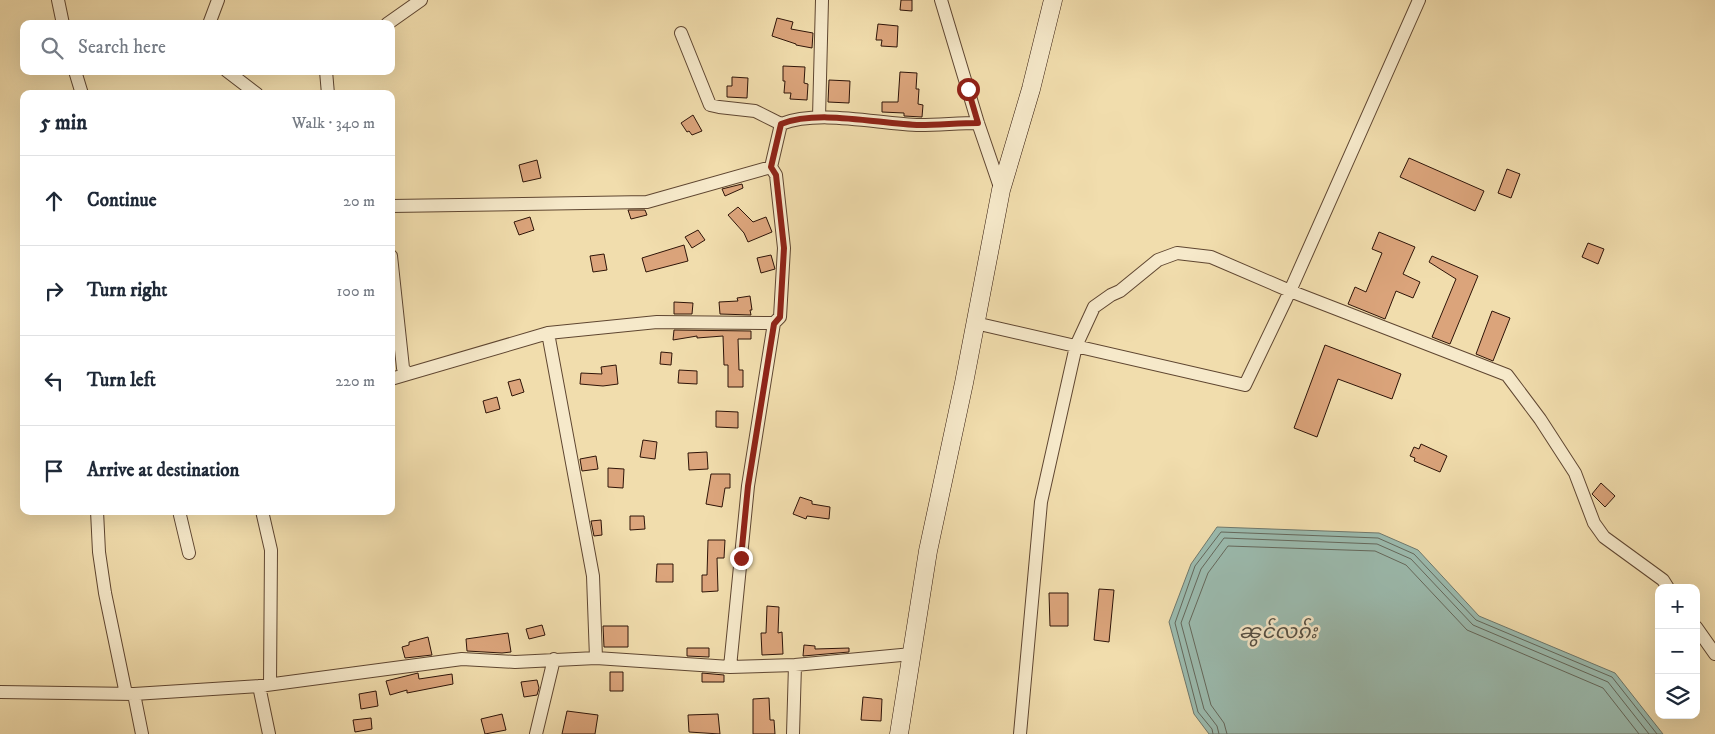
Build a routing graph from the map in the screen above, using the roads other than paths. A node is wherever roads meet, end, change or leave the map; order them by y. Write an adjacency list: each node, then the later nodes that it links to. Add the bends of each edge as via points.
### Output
1 (58, 0): 8 (street)
2 (218, 0): 9 (street)
3 (421, 0): 10 (street)
4 (822, 0): 18 (street)
5 (942, 0): 19 (street)
6 (1053, 0): 22 (main road)
7 (1419, 0): 25 (street)
8 (62, 20)
9 (210, 20)
10 (393, 20)
11 (681, 33): 20 (street, via 710,104 755,111)
12 (76, 75): 15 (street)
13 (232, 75): 16 (street)
14 (326, 75): 17 (street)
15 (81, 90)
16 (252, 90)
17 (328, 90)
18 (819, 117): 19 (street, via 920,125); 20 (street, via 793,119)
19 (978, 123): 22 (street)
20 (781, 124): 21 (street)
21 (771, 167): 23 (street, via 646,202); 27 (street, via 776,175 784,248 780,317)
22 (1001, 190): 26 (main road)
23 (395, 206)
24 (395, 289): 30 (street, via 403,368)
25 (1290, 290): 29 (street, via 1211,257 1177,253 1158,260 1094,307); 29 (street, via 1245,385); 36 (street, via 1507,375 1575,473 1594,523 1604,537)
26 (975, 323): 29 (street); 38 (main road, via 928,551)
27 (774, 324): 28 (street, via 657,322); 43 (street, via 748,486)
28 (548, 333): 30 (street); 40 (street, via 593,576)
29 (1076, 346): 52 (street, via 1042,502)
30 (408, 374): 31 (street)
31 (395, 378)
32 (97, 515): 46 (street, via 105,593)
33 (180, 515): 35 (street)
34 (263, 515): 44 (street, via 271,550)
35 (189, 553)
36 (1666, 584)
37 (1697, 629): 39 (street)
38 (912, 654): 42 (street); 51 (main road)
39 (1715, 654)
40 (596, 658): 41 (street); 43 (street)
41 (554, 659): 44 (street, via 515,662 462,659); 49 (street)
42 (795, 665): 43 (street); 50 (street)
43 (730, 667)
44 (264, 685): 46 (street); 48 (street)
45 (0, 692): 46 (street)
46 (130, 694): 47 (street)
47 (142, 734)
48 (269, 734)
49 (536, 734)
50 (793, 734)
51 (899, 734)
52 (1020, 734)

